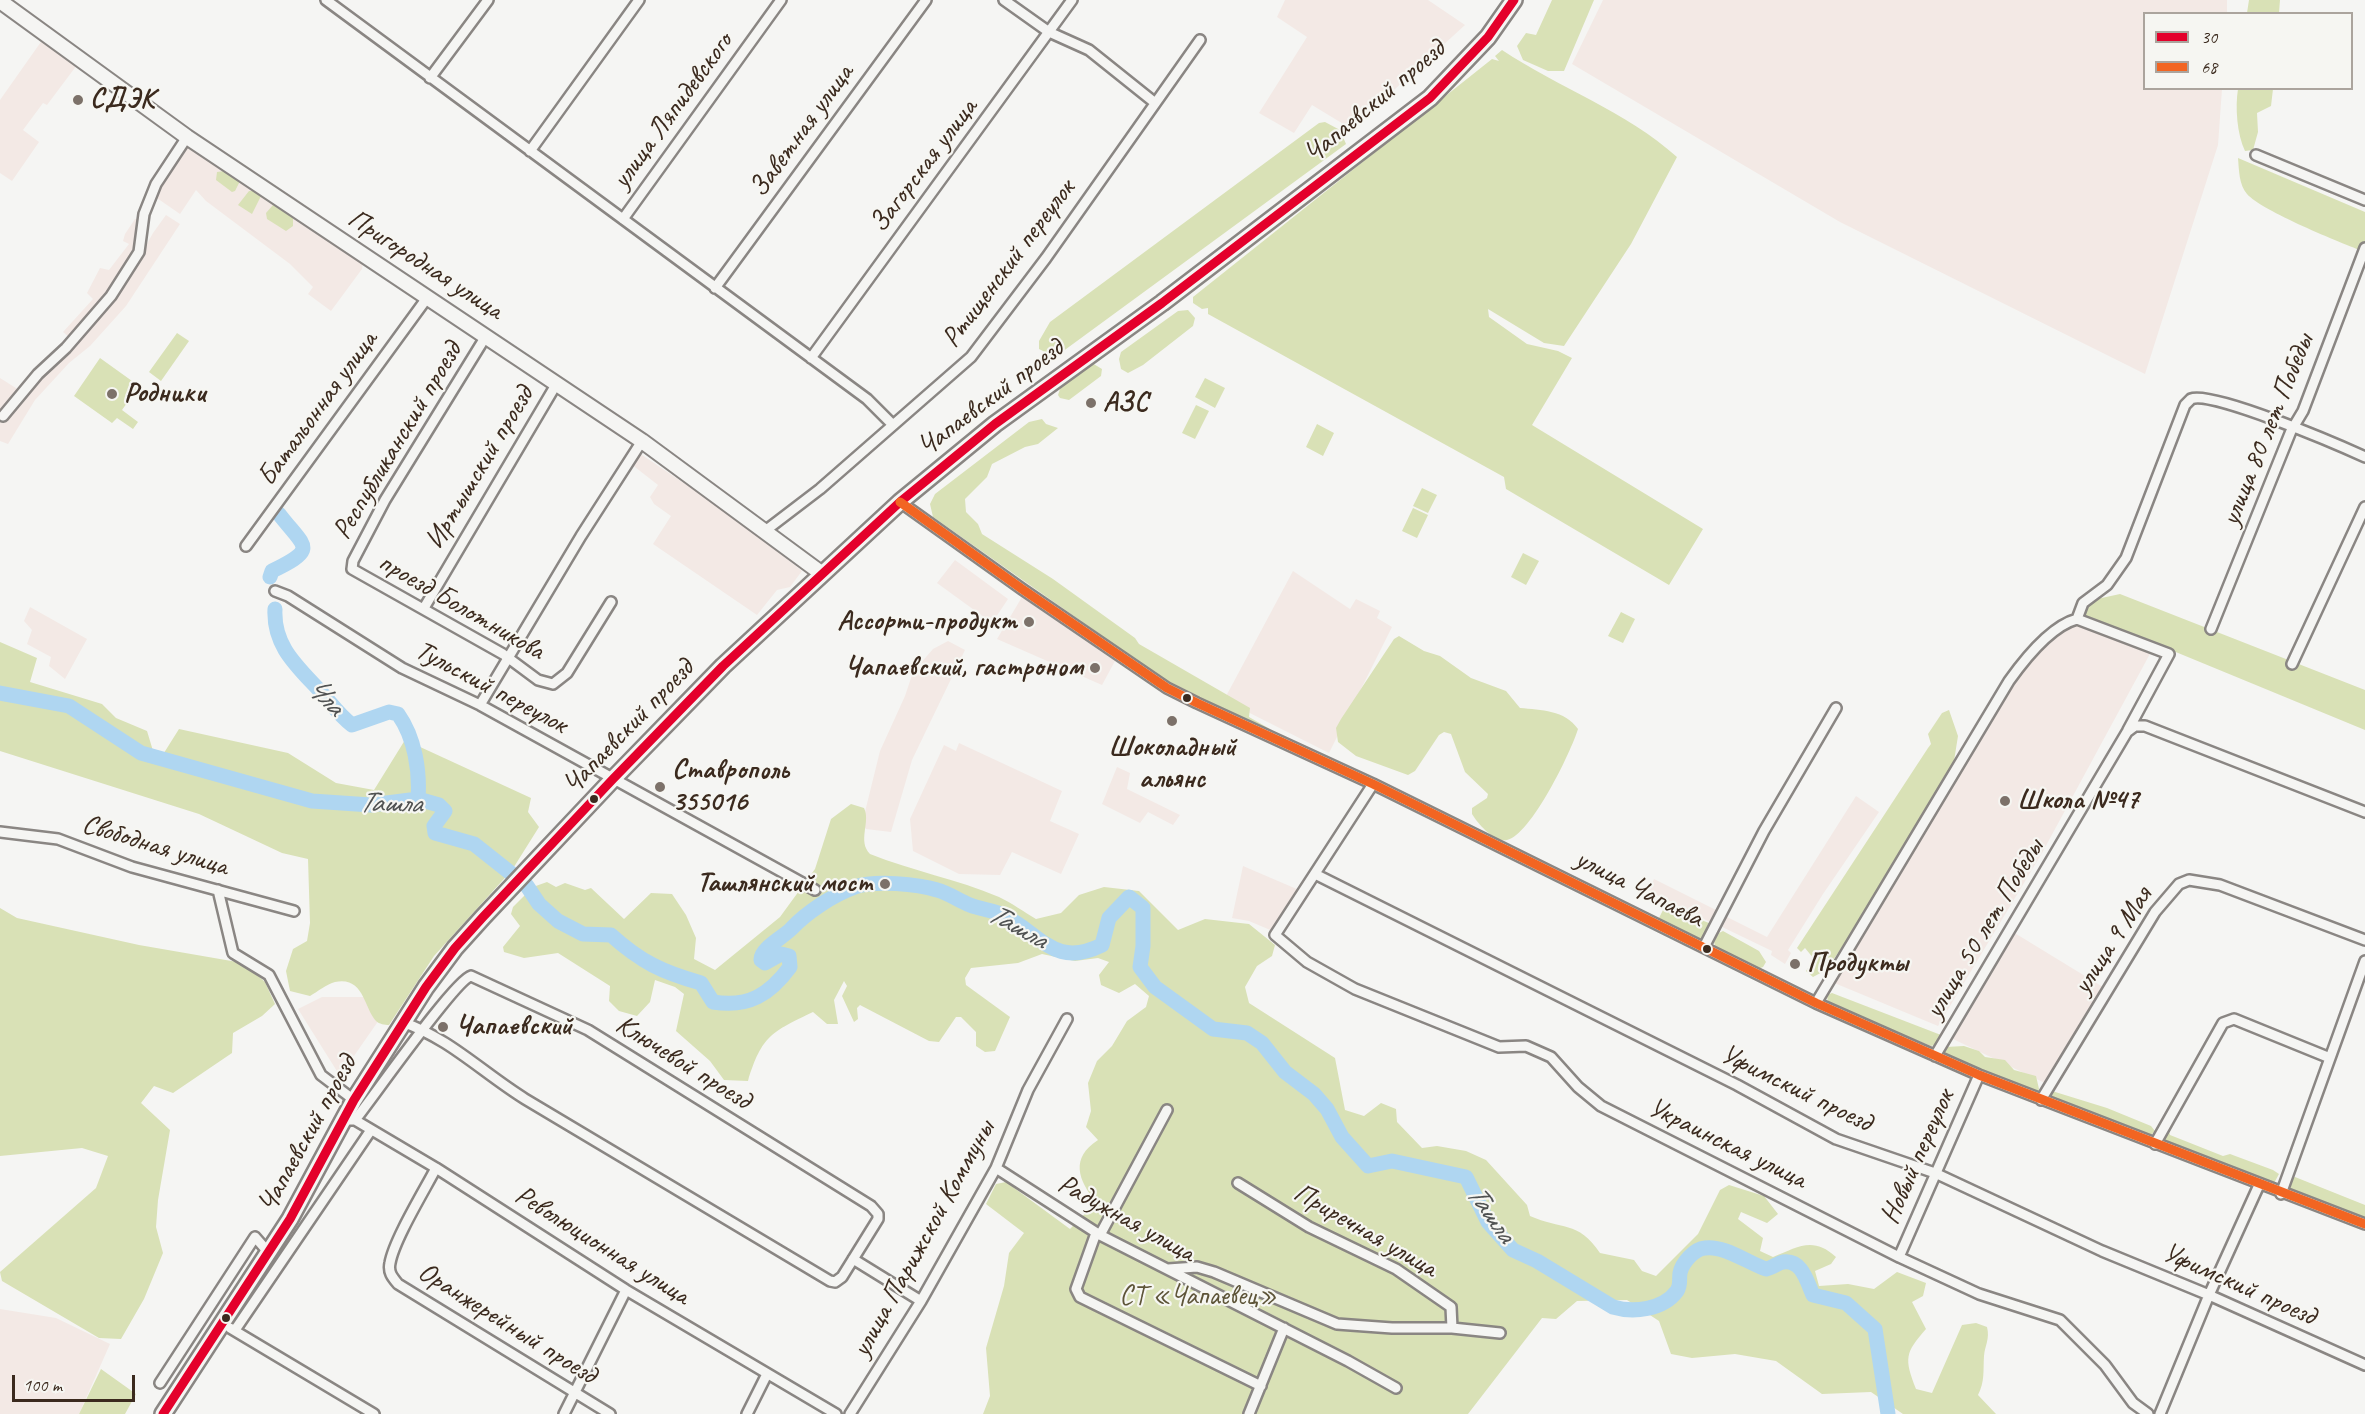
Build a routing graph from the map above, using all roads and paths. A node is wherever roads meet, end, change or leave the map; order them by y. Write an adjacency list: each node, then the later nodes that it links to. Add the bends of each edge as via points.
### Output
1 (326, 0): 11 (street)
2 (347, 0): 11 (street)
3 (488, 0): 14 (street)
4 (639, 0): 17 (street)
5 (781, 0): 20 (street, улица Ляпидевского)
6 (927, 0): 22 (street, Заветная улица)
7 (1004, 0): 12 (street)
8 (1072, 0): 12 (street, Загорская улица)
9 (1514, 0): 32 (main road, Чапаевский проезд, via 1488,37 1430,98 1162,303 995,424)
10 (0, 1): 16 (street, Пригородная улица)
11 (340, 9): 14 (street)
12 (1049, 32): 15 (street, via 1089,50); 25 (street, Загорская улица)
13 (1200, 40): 15 (street, Ртищенский переулок)
14 (430, 78): 17 (street)
15 (1154, 102): 28 (street, Ртищенский переулок, via 1046,258 971,357)
16 (187, 137): 23 (street, Пригородная улица); 27 (street, via 156,184 144,214 139,252 111,296)
17 (531, 151): 20 (street)
18 (2256, 155): 19 (street)
19 (2365, 200)
20 (622, 219): 22 (street)
21 (2365, 248): 29 (street, улица 80 лет Победы)
22 (715, 288): 25 (street)
23 (427, 298): 24 (street, Пригородная улица); 35 (street, Батальонная улица)
24 (486, 336): 26 (street, Пригородная улица); 36 (street, Республиканский проезд, via 385,500)
25 (811, 358): 28 (street, via 867,399)
26 (557, 383): 30 (street, Пригородная улица); 40 (street, Иртышский проезд)
27 (3, 416)
28 (892, 424): 34 (street, Ртищенский переулок, via 820,489)
29 (2295, 428): 31 (street); 41 (street, via 2210,398 2191,399 2185,405 2126,558 2107,585 2083,603); 42 (street, улица 80 лет Победы)
30 (642, 441): 34 (street, Пригородная улица); 43 (street)
31 (2365, 457)
32 (900, 502): 37 (main road, Чапаевский проезд); 49 (street, улица Чапаева, via 1167,688)
33 (2365, 507): 44 (street)
34 (765, 531): 37 (street, Пригородная улица)
35 (246, 546)
36 (352, 569): 40 (street, проезд Болотникова)
37 (821, 573): 48 (main road, Чапаевский проезд)
38 (275, 591): 45 (street, Тульский переулок, via 402,668)
39 (611, 602): 43 (street, проезд Болотникова, via 560,680 553,684 538,680)
40 (424, 608): 43 (street, проезд Болотникова)
41 (2077, 619): 47 (street, улица 50 лет Победы, via 2169,654); 59 (street, via 2043,642 2009,681)
42 (2211, 629)
43 (508, 657): 45 (street)
44 (2292, 664)
45 (480, 705): 48 (street, Тульский переулок)
46 (1836, 708): 57 (street, via 1764,831)
47 (2127, 732): 50 (street, via 2135,726 2145,726); 63 (street, улица 50 лет Победы)
48 (613, 779): 54 (street, Тульский переулок); 61 (main road, Чапаевский проезд, via 455,948)
49 (1373, 784): 52 (street); 57 (street, улица Чапаева)
50 (2365, 812)
51 (0, 832): 53 (street, Свободная улица, via 58,839 132,867)
52 (1315, 874): 74 (street, Уфимский проезд, via 1737,1085 1836,1139); 81 (street, Украинская улица, via 1275,935 1307,962 1355,989 1499,1047 1526,1046 1551,1057 1601,1106)
53 (218, 890): 55 (street, Свободная улица); 66 (street, via 233,953 269,975 321,1075)
54 (815, 890)
55 (294, 911)
56 (2365, 940): 67 (street, улица 9 Мая, via 2220,885 2189,880 2179,884 2155,912)
57 (1704, 947): 59 (street, улица Чапаева)
58 (2365, 961): 64 (street)
59 (1816, 1003): 63 (street, улица Чапаева)
60 (1067, 1019): 73 (street, улица Парижской Коммуны, via 1028,1090)
61 (402, 1022): 62 (street, Ключевой проезд); 66 (main road, Чапаевский проезд)
62 (424, 1030): 69 (street, Ключевой проезд); 82 (street, Ключевой проезд, via 522,1097 830,1281 839,1280); 82 (street, Ключевой проезд, via 462,980 471,976 588,1030 875,1209 878,1219)
63 (1935, 1056): 65 (street, улица Чапаева)
64 (2330, 1058): 71 (street, via 2234,1019 2223,1023); 77 (street)
65 (1979, 1075): 67 (street, улица Чапаева); 74 (street, Новый переулок)
66 (354, 1100): 69 (main road, Чапаевский проезд)
67 (2041, 1100): 71 (street, улица Чапаева)
68 (1167, 1110): 79 (street)
69 (349, 1120): 70 (street, Революционная улица); 80 (main road, Чапаевский проезд)
70 (371, 1130): 72 (street, Революционная улица); 87 (street)
71 (2155, 1144): 76 (street, улица Чапаева)
72 (436, 1168): 84 (street, Революционная улица); 96 (street, Оранжерейный проезд, via 397,1245 390,1274 398,1284)
73 (996, 1168): 79 (street, Радужная улица); 86 (street, улица Парижской Коммуны)
74 (1935, 1173): 81 (street, Новый переулок); 85 (street, Уфимский проезд, via 2102,1251)
75 (1238, 1183): 89 (street, Приречная улица, via 1309,1227 1396,1269 1451,1307)
76 (2259, 1185): 77 (street, улица Чапаева); 85 (street)
77 (2281, 1194): 78 (street, улица Чапаева)
78 (2365, 1224)
79 (1098, 1234): 83 (street, Радужная улица); 94 (street, via 1076,1289 1080,1297)
80 (269, 1253): 87 (main road, Чапаевский проезд); 93 (street, via 255,1238)
81 (1899, 1257): 105 (street, Украинская улица, via 1979,1294 2060,1320 2105,1365 2133,1403)
82 (853, 1259): 86 (street)
83 (1166, 1269): 88 (street, Радужная улица); 89 (street, via 1214,1272 1337,1324 1392,1329)
84 (626, 1290): 92 (street, Революционная улица); 96 (street)
85 (2209, 1295): 91 (street, Уфимский проезд); 106 (street)
86 (921, 1301): 103 (street, улица Парижской Коммуны)
87 (229, 1327): 97 (main road, Чапаевский проезд); 98 (street)
88 (1284, 1328): 94 (street); 95 (street, Радужная улица)
89 (1452, 1328): 90 (street)
90 (1500, 1333)
91 (2365, 1365)
92 (767, 1374): 101 (street); 102 (street, Революционная улица)
93 (160, 1383)
94 (1261, 1386): 104 (street)
95 (1396, 1388)
96 (576, 1393): 99 (street); 100 (street, Оранжерейный проезд)
97 (163, 1414)
98 (374, 1414)
99 (564, 1414)
100 (610, 1414)
101 (747, 1414)
102 (836, 1414)
103 (850, 1414)
104 (1249, 1414)
105 (2148, 1414)
106 (2160, 1414)

